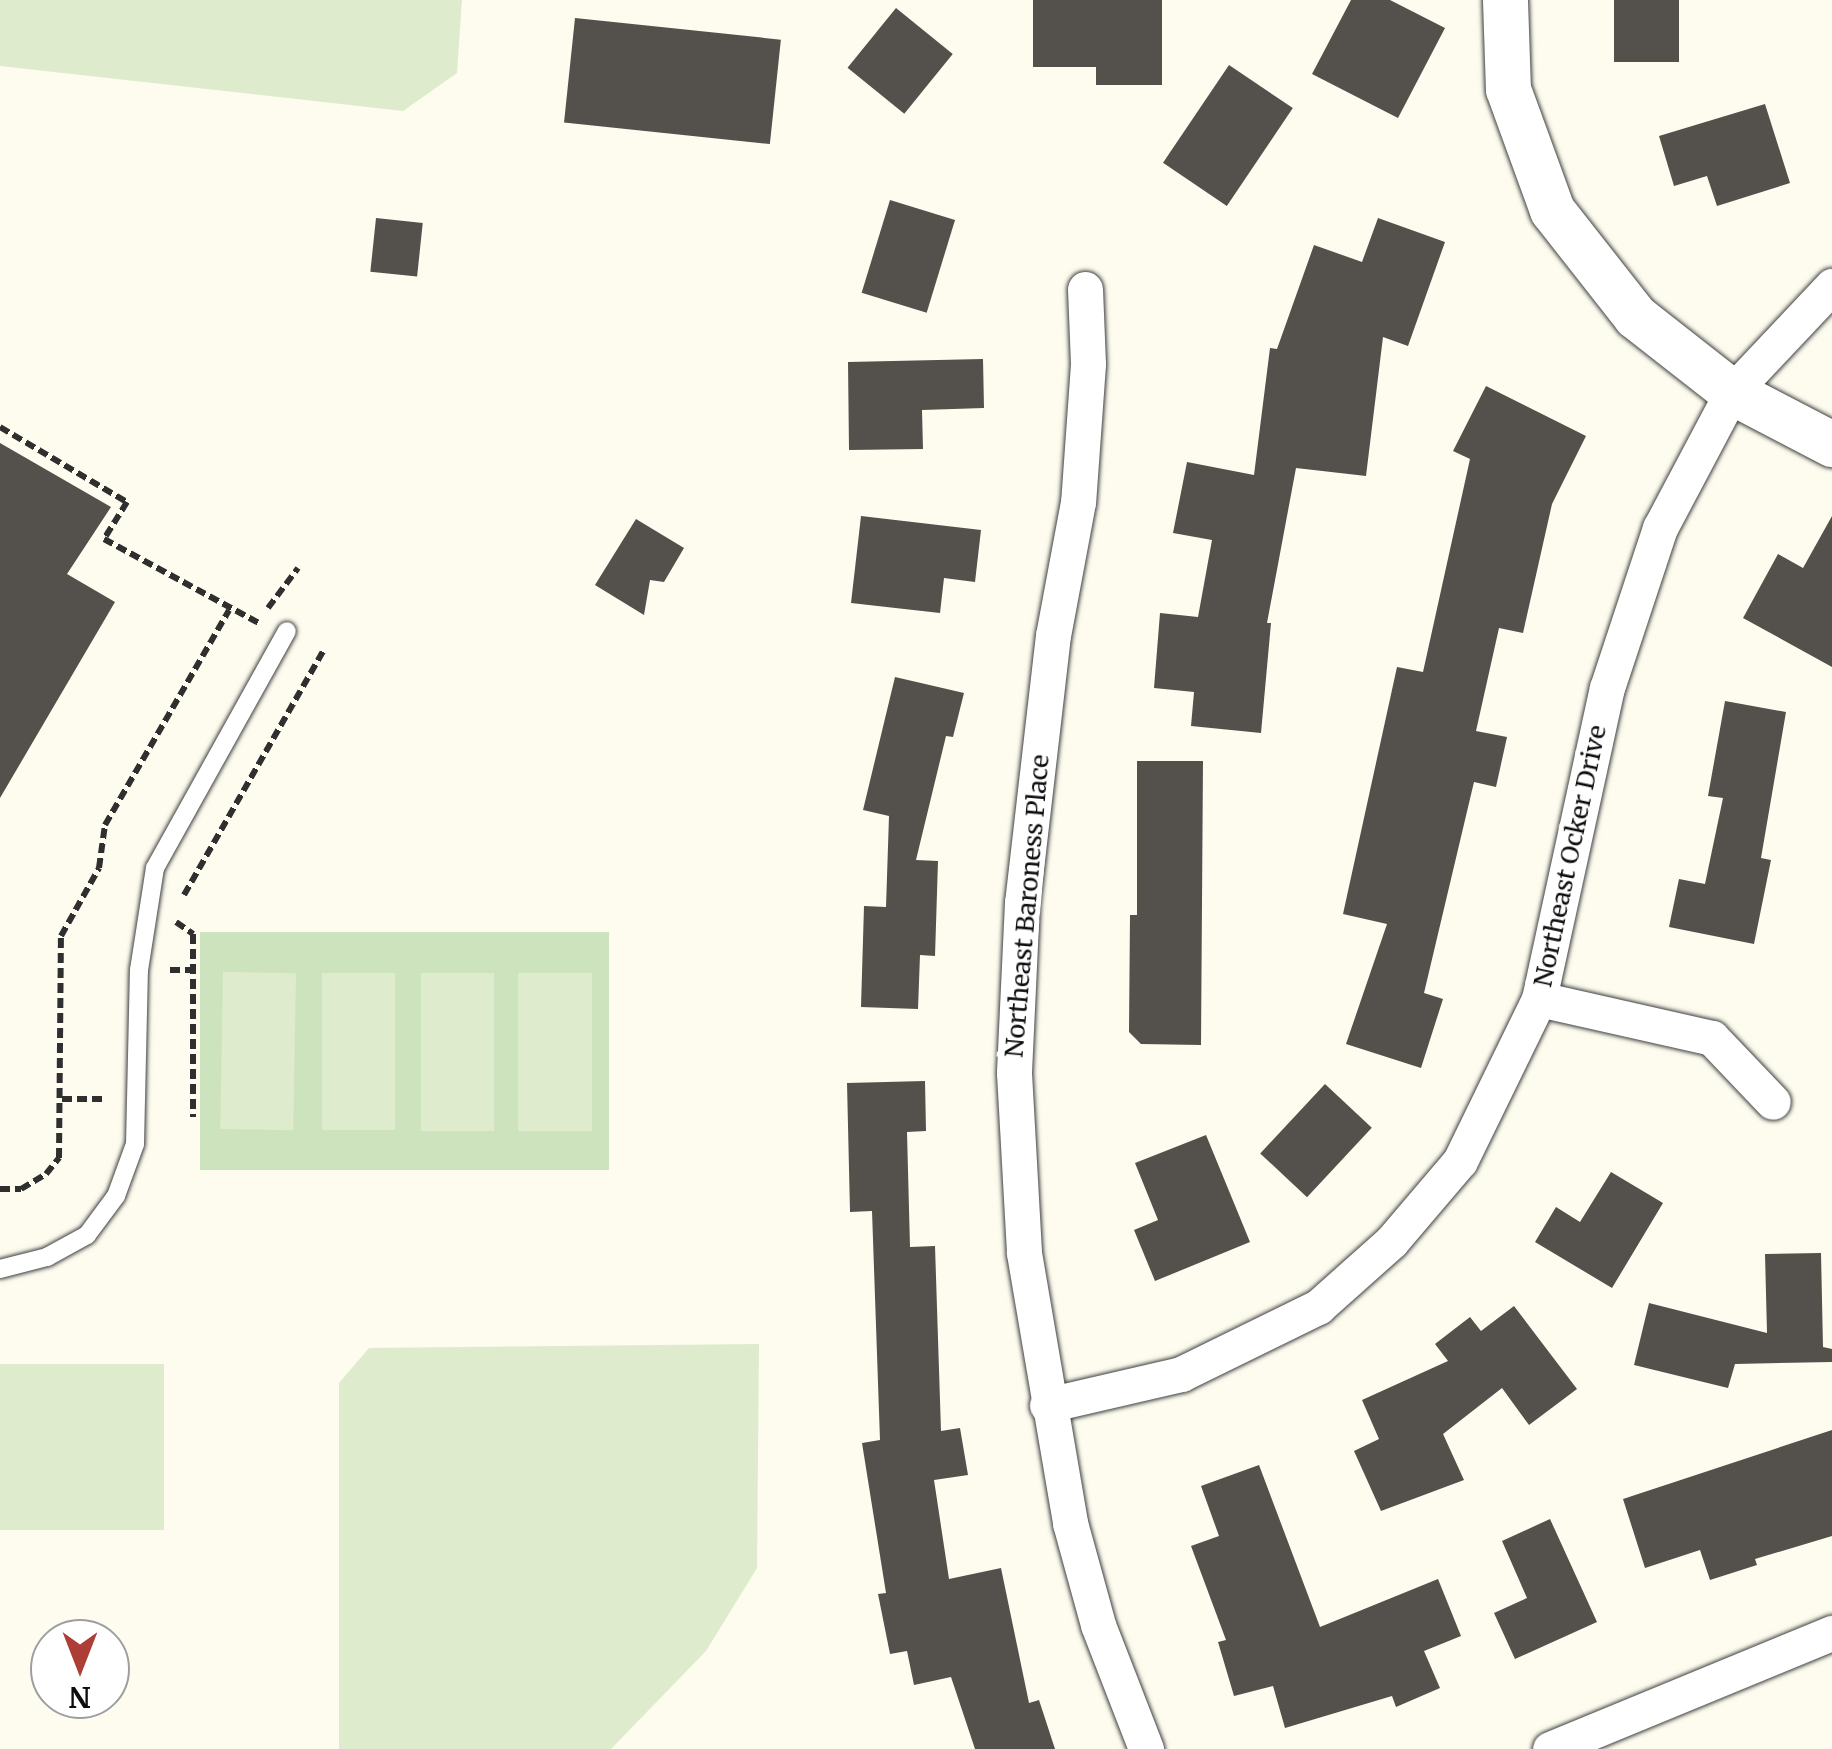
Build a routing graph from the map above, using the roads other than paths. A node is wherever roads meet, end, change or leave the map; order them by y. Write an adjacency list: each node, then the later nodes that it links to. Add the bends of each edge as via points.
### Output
1 (1505, 0): 4 (street, via 1508,88 1552,210 1635,316)
2 (1832, 286): 4 (street, Northeast Ocker Drive)
3 (1085, 289): 10 (street, Northeast Baroness Place, via 1088,364 1078,502 1053,635 1022,902 1014,1073 1024,1253)
4 (1732, 392): 5 (street); 7 (street, Northeast Ocker Drive, via 1660,528 1606,688)
5 (1832, 444)
6 (286, 630): 9 (lane, via 156,868 139,970 135,1144 116,1196 87,1235)
7 (1538, 999): 8 (street, via 1712,1038); 10 (street, Northeast Ocker Drive, via 1460,1161 1391,1242 1318,1306 1181,1374)
8 (1773, 1102)
9 (0, 1269)
10 (1047, 1405): 13 (street, Northeast Baroness Place, via 1098,1625)
11 (1832, 1633): 12 (street)
12 (1586, 1742): 14 (street)
13 (1146, 1749)
14 (1550, 1749)

